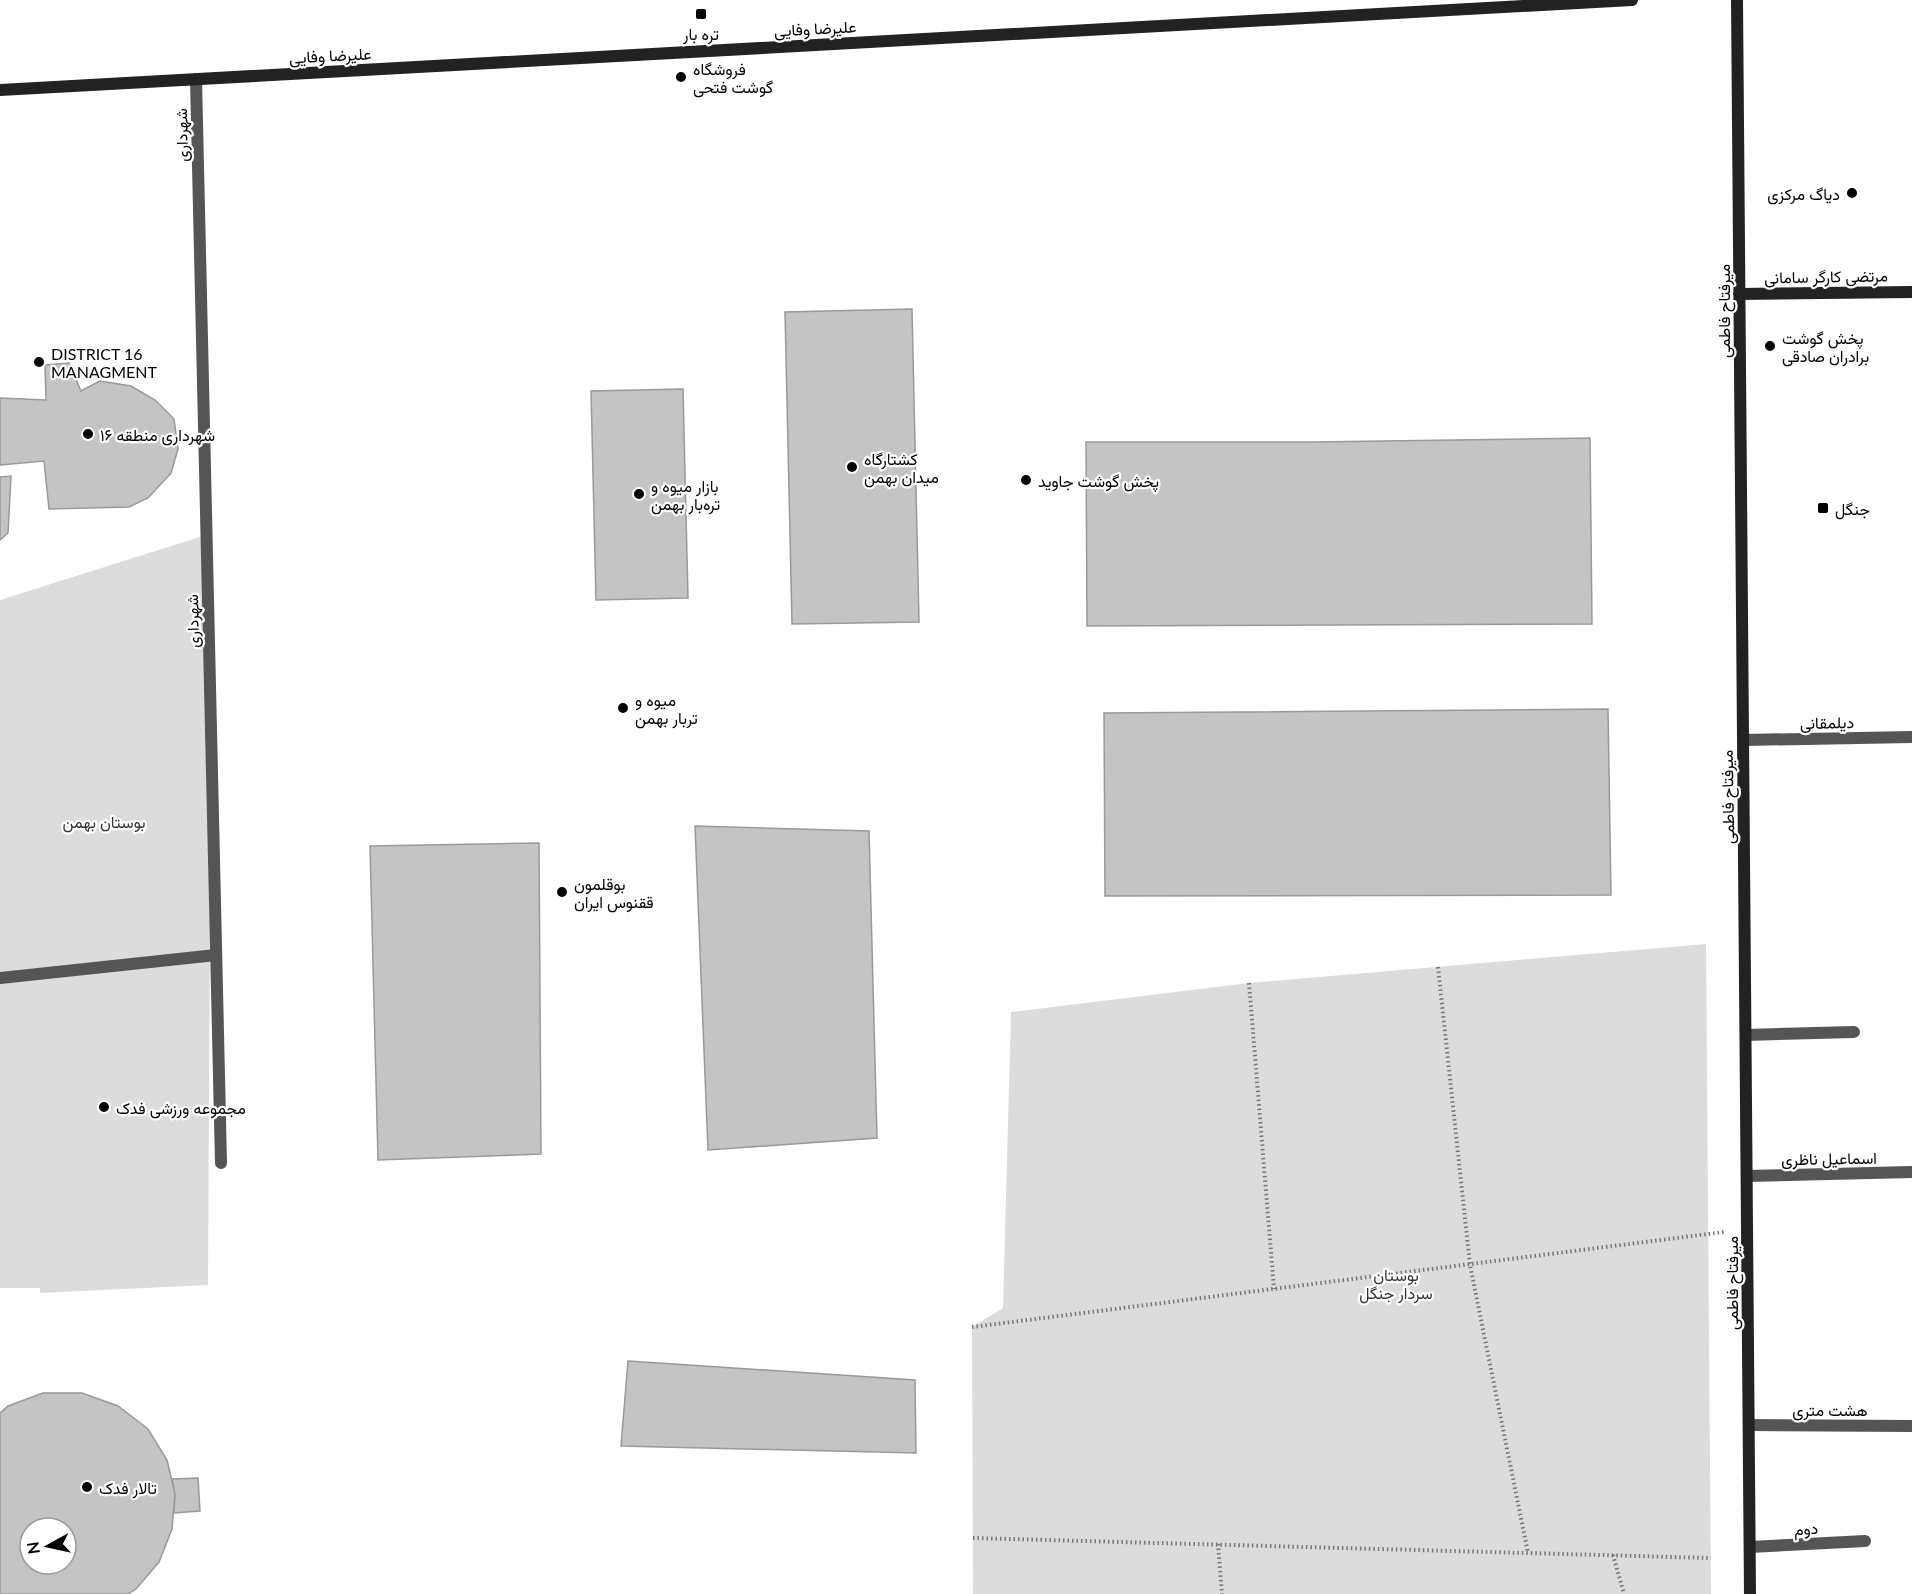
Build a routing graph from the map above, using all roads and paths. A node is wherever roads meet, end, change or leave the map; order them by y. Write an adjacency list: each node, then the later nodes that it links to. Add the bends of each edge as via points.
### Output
1 (1632, 0): 3 (street, علیرضا وفایی)
2 (1737, 0): 6 (street, میرفتاح فاطمی)
3 (196, 79): 4 (street, علیرضا وفایی); 9 (street, شهرداری)
4 (0, 90)
5 (1912, 292): 6 (street, مرتضی کارگر سامانی)
6 (1740, 294): 8 (street, میرفتاح فاطمی)
7 (1912, 737): 8 (street, دیلمقانی)
8 (1743, 740): 14 (street, میرفتاح فاطمی)
9 (216, 955): 11 (street); 15 (street, شهرداری)
10 (1438, 967): 19 (path)
11 (0, 978)
12 (1249, 983): 20 (path)
13 (1854, 1032): 14 (street)
14 (1746, 1035): 17 (street, میرفتاح فاطمی)
15 (221, 1162)
16 (1912, 1173): 17 (street, اسماعیل ناظری)
17 (1747, 1176): 18 (street, میرفتاح فاطمی)
18 (1747, 1229): 19 (path); 22 (street, میرفتاح فاطمی)
19 (1470, 1265): 20 (path); 28 (path)
20 (1274, 1289): 21 (path)
21 (972, 1328)
22 (1749, 1425): 23 (street, هشت متری); 27 (street, میرفتاح فاطمی)
23 (1912, 1426)
24 (973, 1538): 26 (path)
25 (1865, 1541): 27 (street, دوم)
26 (1218, 1544): 28 (path); 31 (path)
27 (1750, 1548): 33 (street, میرفتاح فاطمی)
28 (1528, 1553): 29 (path)
29 (1613, 1555): 30 (path); 32 (path)
30 (1711, 1558)
31 (1222, 1594)
32 (1624, 1594)
33 (1750, 1594)

